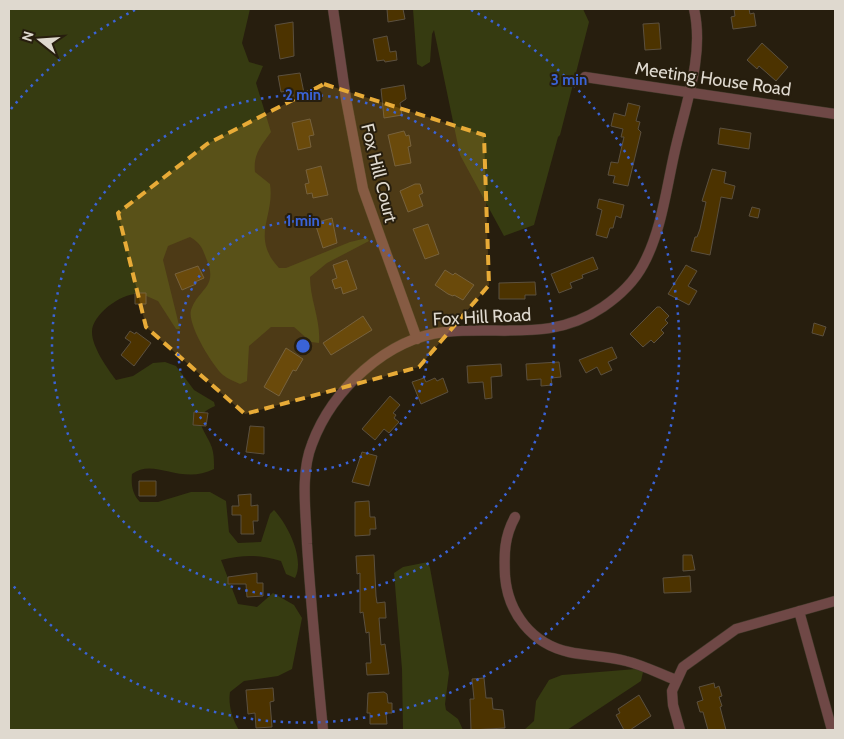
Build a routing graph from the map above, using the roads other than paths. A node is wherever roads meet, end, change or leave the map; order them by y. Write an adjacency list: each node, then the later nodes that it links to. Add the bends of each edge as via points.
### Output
1 (333, 9): 6 (street, Fox Hill Court, via 363,190)
2 (694, 9): 4 (street, Fox Hill Road, via 697,43)
3 (585, 77): 4 (street, Meeting House Road)
4 (690, 93): 5 (street, Meeting House Road); 6 (street, Fox Hill Road, via 663,207 648,253 634,278 614,300 564,327 531,331 444,332)
5 (835, 114)
6 (417, 339): 11 (street, Fox Hill Road, via 400,345 349,384 328,410 307,460 306,513 312,616)
7 (515, 517): 10 (street, via 507,530 504,545 506,587 510,602 523,624 535,636 556,648 628,661)
8 (835, 601): 9 (street)
9 (799, 611): 10 (street, via 736,629 683,667); 13 (street)
10 (676, 680): 12 (street, via 672,691 673,705)
11 (323, 730)
12 (680, 730)
13 (832, 730)

